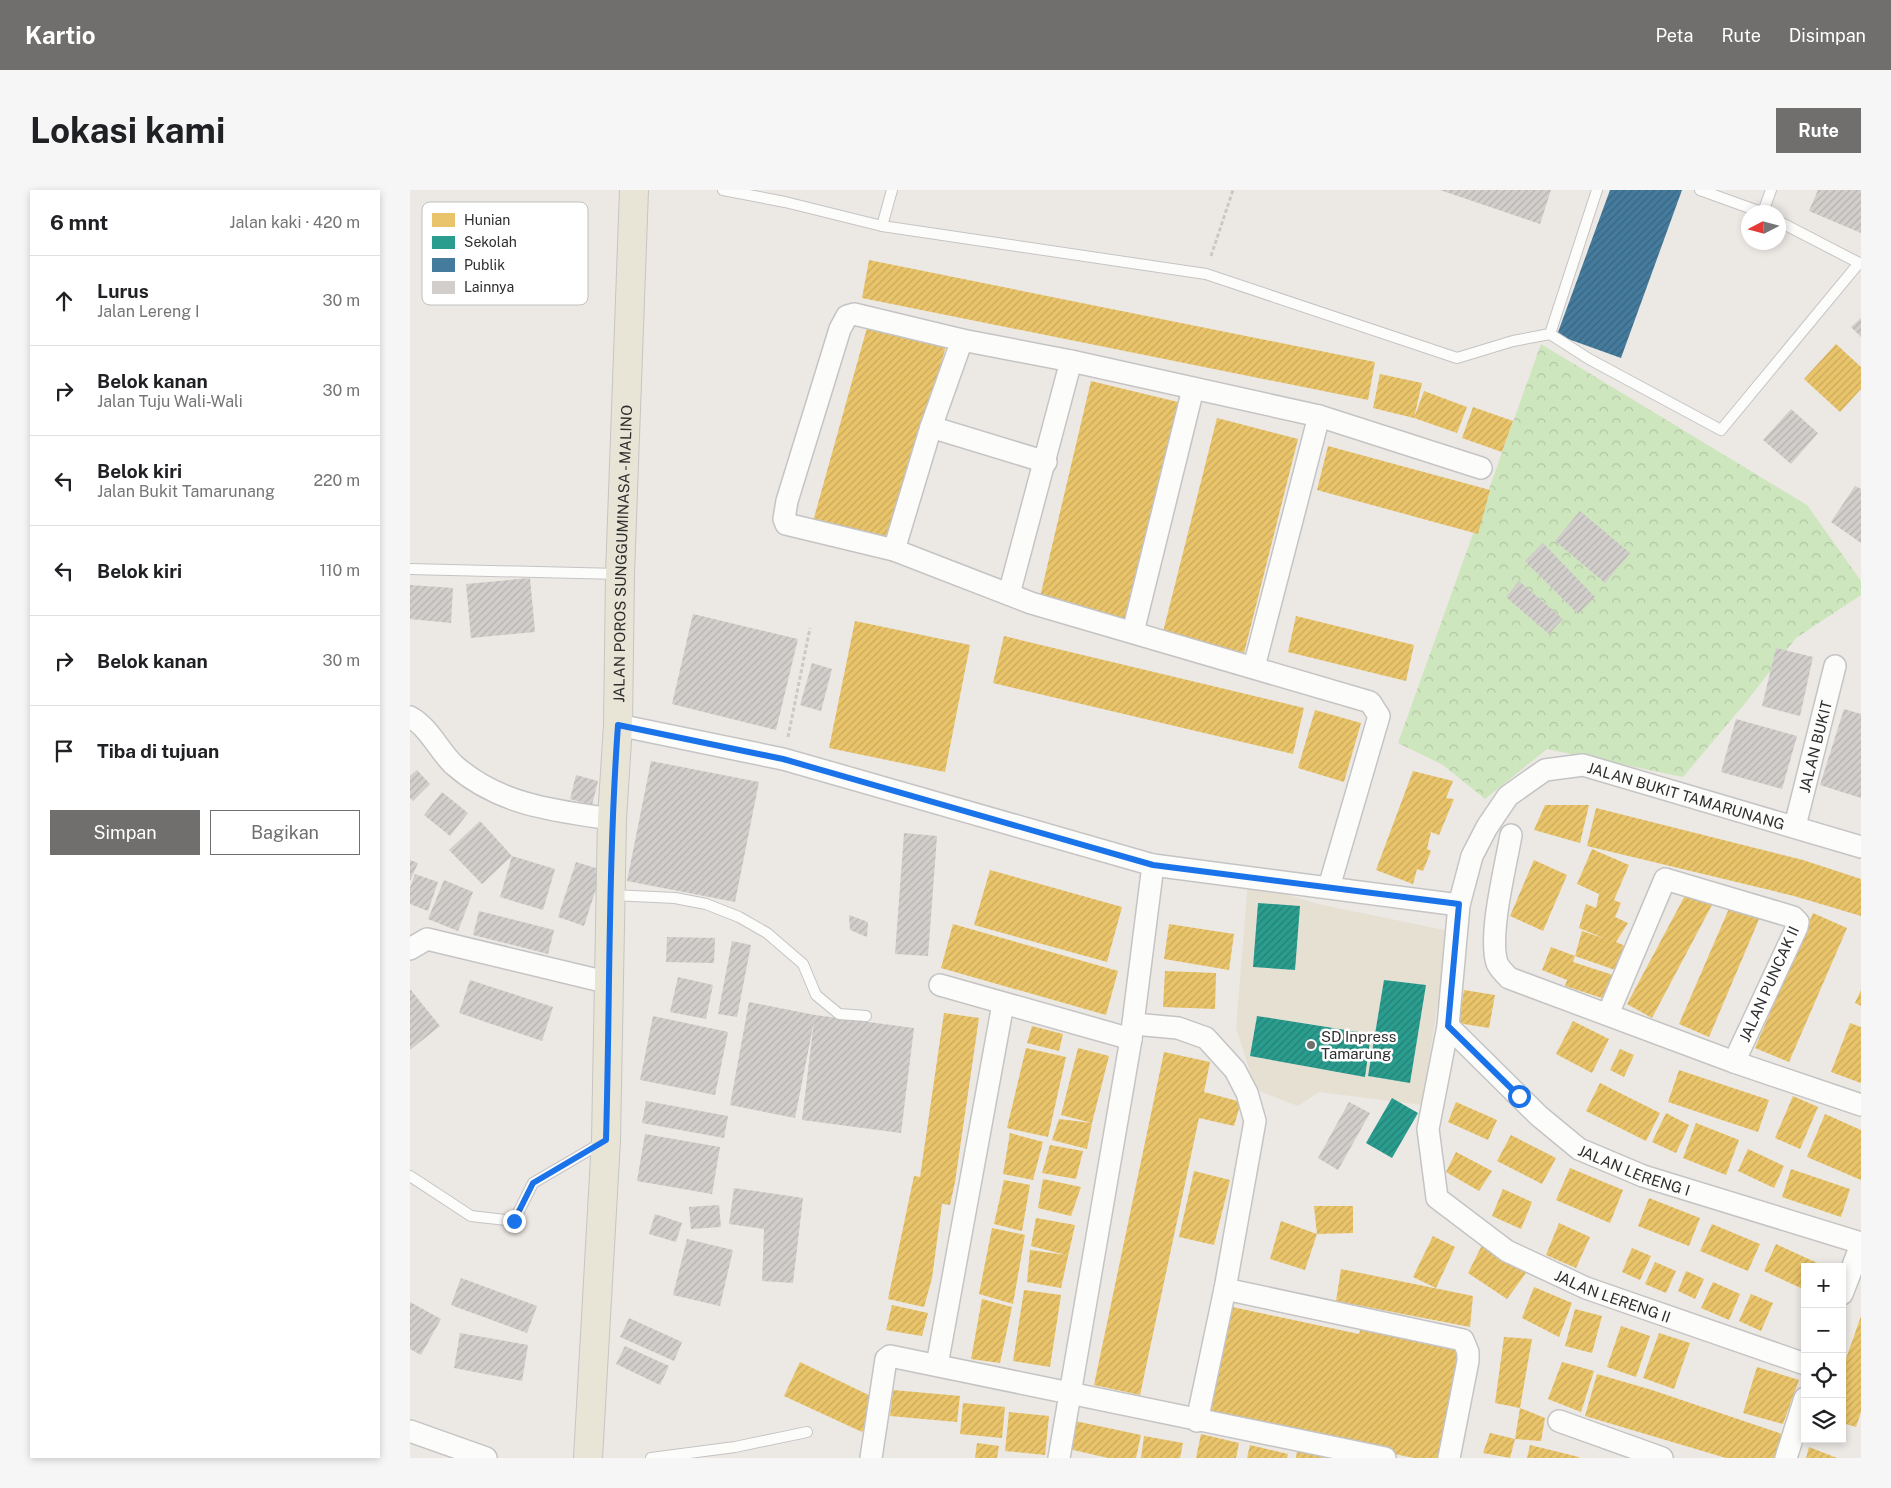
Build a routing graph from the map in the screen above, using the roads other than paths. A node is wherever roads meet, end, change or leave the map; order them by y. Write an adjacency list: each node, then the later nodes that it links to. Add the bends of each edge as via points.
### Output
1 (634, 190): 22 (main road, JALAN POROS SUNGGUMINASA - MALINO)
2 (724, 190): 9 (lane)
3 (892, 190): 9 (lane)
4 (1598, 190): 12 (lane)
5 (1700, 190): 7 (lane)
6 (1771, 190): 8 (lane)
7 (1742, 205)
8 (1765, 205)
9 (882, 226): 12 (lane, via 1206,274 1457,358 1512,341)
10 (1786, 226): 11 (lane)
11 (1860, 264): 12 (lane, via 1720,430 1589,359)
12 (1550, 334)
13 (962, 340): 14 (street); 17 (street); 20 (street, via 854,314 847,316 840,329 784,519 790,526)
14 (1071, 361): 15 (street); 18 (street)
15 (1193, 390): 16 (street); 24 (street)
16 (1319, 416): 19 (street); 26 (street)
17 (931, 427): 18 (street); 20 (street)
18 (1046, 462): 23 (street)
19 (1481, 468)
20 (894, 550): 23 (street)
21 (410, 569): 22 (lane)
22 (620, 574): 28 (main road, JALAN POROS SUNGGUMINASA - MALINO)
23 (1009, 594): 24 (street)
24 (1133, 632): 26 (street)
25 (1835, 666): 30 (street, JALAN BUKIT)
26 (1254, 667): 34 (street, via 1364,699 1373,704 1378,713)
27 (410, 718): 29 (street, via 425,730 447,759 486,789 547,810)
28 (618, 725): 29 (main road, JALAN POROS SUNGGUMINASA - MALINO); 33 (street, via 783,759)
29 (612, 819): 35 (main road, JALAN POROS SUNGGUMINASA - MALINO)
30 (1795, 826): 32 (street, JALAN BUKIT TAMARUNANG); 36 (street, JALAN BUKIT TAMARUNANG, via 1583,765 1545,770 1508,796 1486,827 1472,856)
31 (1512, 834): 41 (street, via 1497,921 1495,950 1498,964 1509,978)
32 (1861, 846)
33 (1153, 865): 34 (street); 44 (street)
34 (1329, 887): 36 (street)
35 (611, 895): 38 (main road, JALAN POROS SUNGGUMINASA - MALINO); 42 (lane, via 675,898 706,904 739,918 767,932 803,964 816,995 839,1014)
36 (1459, 904): 43 (street, JALAN BUKIT TAMARUNANG)
37 (410, 948): 38 (street, via 427,939)
38 (610, 983): 47 (main road, JALAN POROS SUNGGUMINASA - MALINO)
39 (940, 985): 40 (street)
40 (1002, 1004): 44 (street); 54 (street)
41 (1608, 1014): 45 (street); 45 (street, JALAN PUNCAK II, via 1665,879 1793,917 1798,922 1797,927)
42 (866, 1016)
43 (1448, 1026): 49 (street, JALAN BUKIT TAMARUNANG, via 1428,1129); 50 (street, JALAN LERENG I, via 1539,1116 1579,1148 1643,1176)
44 (1132, 1031): 52 (street, via 1178,1028 1206,1038 1235,1070 1252,1106 1255,1121); 55 (street)
45 (1734, 1062): 46 (street)
46 (1861, 1105)
47 (606, 1140): 48 (lane, via 533,1183 514,1221 471,1216); 64 (main road, JALAN POROS SUNGGUMINASA - MALINO)
48 (410, 1176)
49 (1437, 1198): 53 (street, JALAN LERENG II, via 1507,1251 1586,1288)
50 (1861, 1244): 51 (street)
51 (1846, 1283)
52 (1224, 1289): 57 (street); 69 (street, via 1463,1340 1468,1361)
53 (1801, 1363)
54 (937, 1365): 55 (street); 66 (street, via 895,1356 886,1359)
55 (1069, 1392): 57 (street); 67 (street)
56 (1801, 1411): 71 (street)
57 (1197, 1421): 68 (street)
58 (1559, 1421): 70 (street)
59 (410, 1431): 63 (street)
60 (807, 1432): 65 (lane, via 735,1447)
61 (410, 1446): 62 (street)
62 (441, 1458)
63 (486, 1458)
64 (588, 1458)
65 (651, 1458)
66 (871, 1458)
67 (1059, 1458)
68 (1385, 1458)
69 (1449, 1458)
70 (1662, 1458)
71 (1786, 1458)

